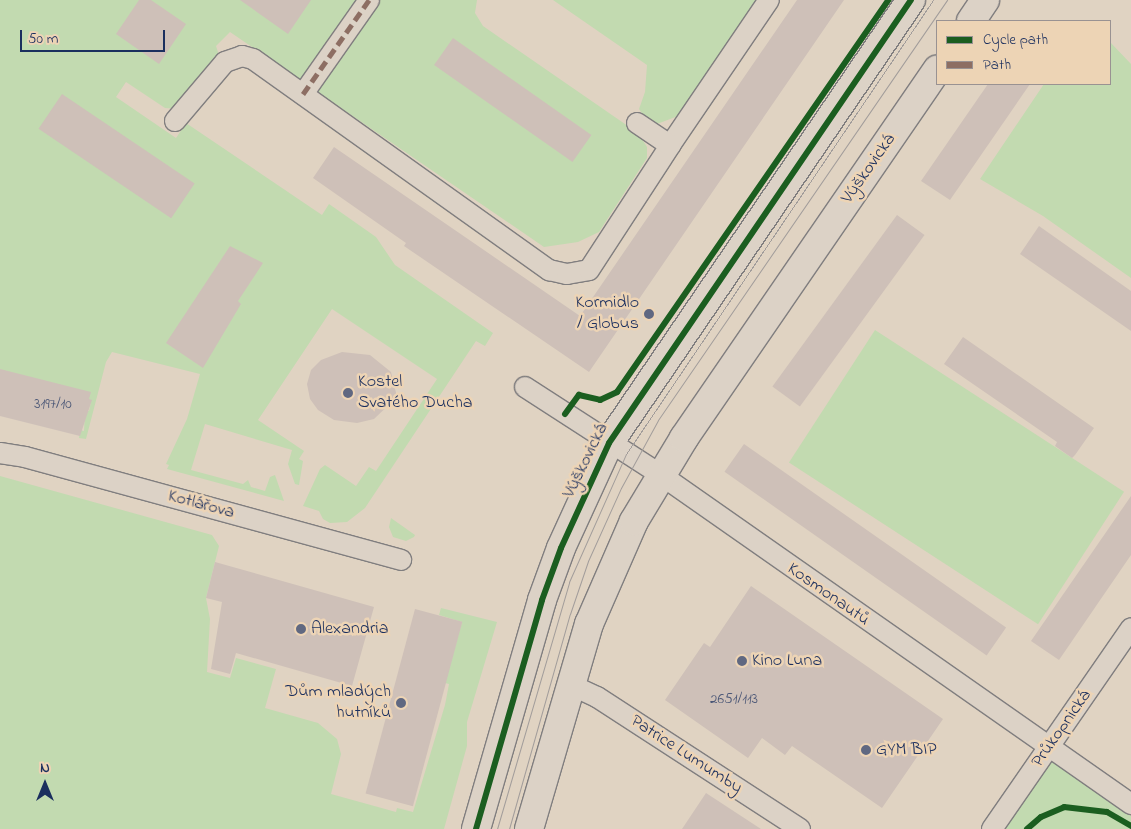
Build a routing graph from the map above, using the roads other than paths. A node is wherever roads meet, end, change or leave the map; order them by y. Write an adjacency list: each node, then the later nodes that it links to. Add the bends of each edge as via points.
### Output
1 (369, 0): 7 (street)
2 (769, 0): 10 (street)
3 (911, 0): 12 (street, Výškovická)
4 (985, 0): 5 (street)
5 (972, 20)
6 (936, 71): 14 (street, Výškovická)
7 (303, 94): 8 (street, via 253,59 232,58); 10 (street, via 549,270 568,274 589,270)
8 (176, 121)
9 (637, 123): 10 (street)
10 (670, 145)
11 (525, 387): 12 (street, Kosmonautů)
12 (609, 443): 14 (street, Kosmonautů); 20 (street, Výškovická, via 561,548 542,600)
13 (0, 453): 15 (street, Kotlářova, via 25,457)
14 (661, 476): 17 (street, Výškovická, via 612,567); 18 (street, Kosmonautů)
15 (400, 560)
16 (1131, 628): 18 (street, Průkopnická)
17 (569, 684): 21 (street, Výškovická); 22 (street, Patrice Lumumby, via 596,697)
18 (1048, 748): 19 (street, Kosmonautů); 23 (street, Průkopnická)
19 (1131, 804)
20 (476, 829)
21 (528, 829)
22 (800, 829)
23 (992, 829)

